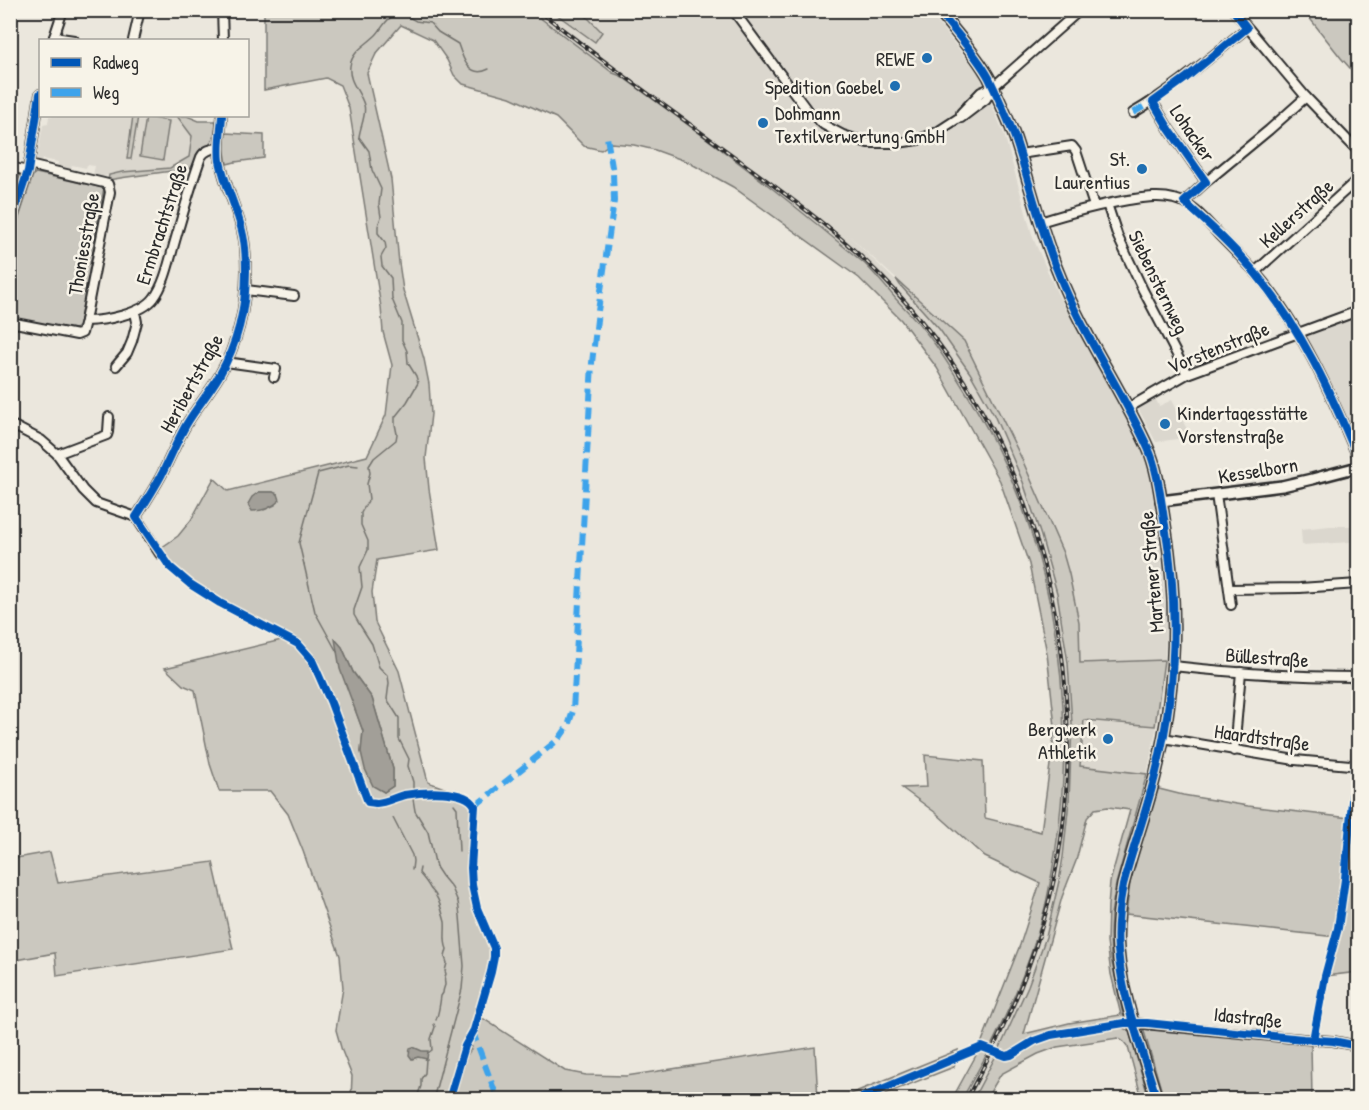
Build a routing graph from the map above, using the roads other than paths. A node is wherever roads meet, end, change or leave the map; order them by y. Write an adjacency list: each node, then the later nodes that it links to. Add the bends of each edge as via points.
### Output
1 (63, 10): 9 (street)
2 (140, 10): 10 (street)
3 (222, 10): 11 (street)
4 (733, 10): 12 (street, via 807,110 824,125 868,143 918,140 934,133 986,99)
5 (938, 10): 12 (street, Martener Straße)
6 (1080, 10): 12 (street)
7 (1233, 10): 8 (street)
8 (1247, 28): 13 (street); 15 (street)
9 (54, 39)
10 (133, 39)
11 (223, 39)
12 (993, 87): 20 (street, Martener Straße)
13 (1306, 97): 19 (street); 24 (street)
14 (39, 100): 22 (street)
15 (1153, 102): 16 (street); 24 (street, Lohacker)
16 (1133, 113)
17 (222, 117): 18 (street, Heribertstraße)
18 (219, 148): 32 (street, Heribertstraße, via 242,231); 35 (street, Ermbrachtstraße, via 202,154 166,274 154,298)
19 (1359, 151)
20 (1020, 154): 27 (street, via 1072,146); 29 (street, Martener Straße)
21 (10, 167): 22 (street)
22 (28, 168): 28 (street); 36 (street, Thoniesstraße, via 110,187)
23 (1359, 179): 31 (street, Kellerstraße)
24 (1206, 182): 25 (street)
25 (1184, 202): 26 (street, via 1147,197); 31 (street)
26 (1107, 204): 27 (street); 42 (street, Siebensternweg, via 1118,237)
27 (1094, 206): 29 (street)
28 (12, 214): 30 (street)
29 (1040, 222): 43 (street, Martener Straße, via 1074,309)
30 (10, 225)
31 (1255, 272): 38 (street)
32 (246, 290): 33 (street); 39 (street, Heribertstraße, via 237,335)
33 (294, 296)
34 (1359, 311): 38 (street, Vorstenstraße)
35 (135, 312): 36 (street, Ermbrachtstraße); 40 (street, Ermbrachtstraße, via 137,322 132,341)
36 (85, 321): 37 (street, Ermbrachtstraße, via 82,333 77,335)
37 (10, 322)
38 (1298, 333): 42 (street, Vorstenstraße); 47 (street)
39 (226, 362): 41 (street, Heribertstraße); 51 (street, Heribertstraße)
40 (116, 366)
41 (276, 370)
42 (1186, 374): 43 (street, Vorstenstraße)
43 (1128, 408): 50 (street, Martener Straße, via 1148,449)
44 (109, 417): 46 (street, via 107,435)
45 (10, 424): 46 (street)
46 (57, 454): 51 (street, via 90,498)
47 (1359, 458)
48 (1359, 467): 49 (street, Kesselborn, via 1300,482)
49 (1216, 494): 50 (street, Kesselborn); 54 (street)
50 (1161, 501): 56 (street, Martener Straße, via 1173,586)
51 (136, 517): 52 (street)
52 (160, 554)
53 (1359, 584): 54 (street)
54 (1230, 589): 55 (street)
55 (1232, 605)
56 (1173, 666): 57 (street, Büllestraße); 60 (street, Martener Straße)
57 (1241, 672): 58 (street, Büllestraße); 61 (street)
58 (1359, 677)
59 (1358, 737): 61 (street, Haardtstraße, via 1356,764 1350,765)
60 (1164, 738): 61 (street, Haardtstraße); 62 (street, Martener Straße, via 1123,885 1118,918 1120,968)
61 (1234, 751)
62 (1134, 1023): 63 (street, Idastraße); 64 (street, Martener Straße)
63 (1359, 1046)
64 (1157, 1100)

